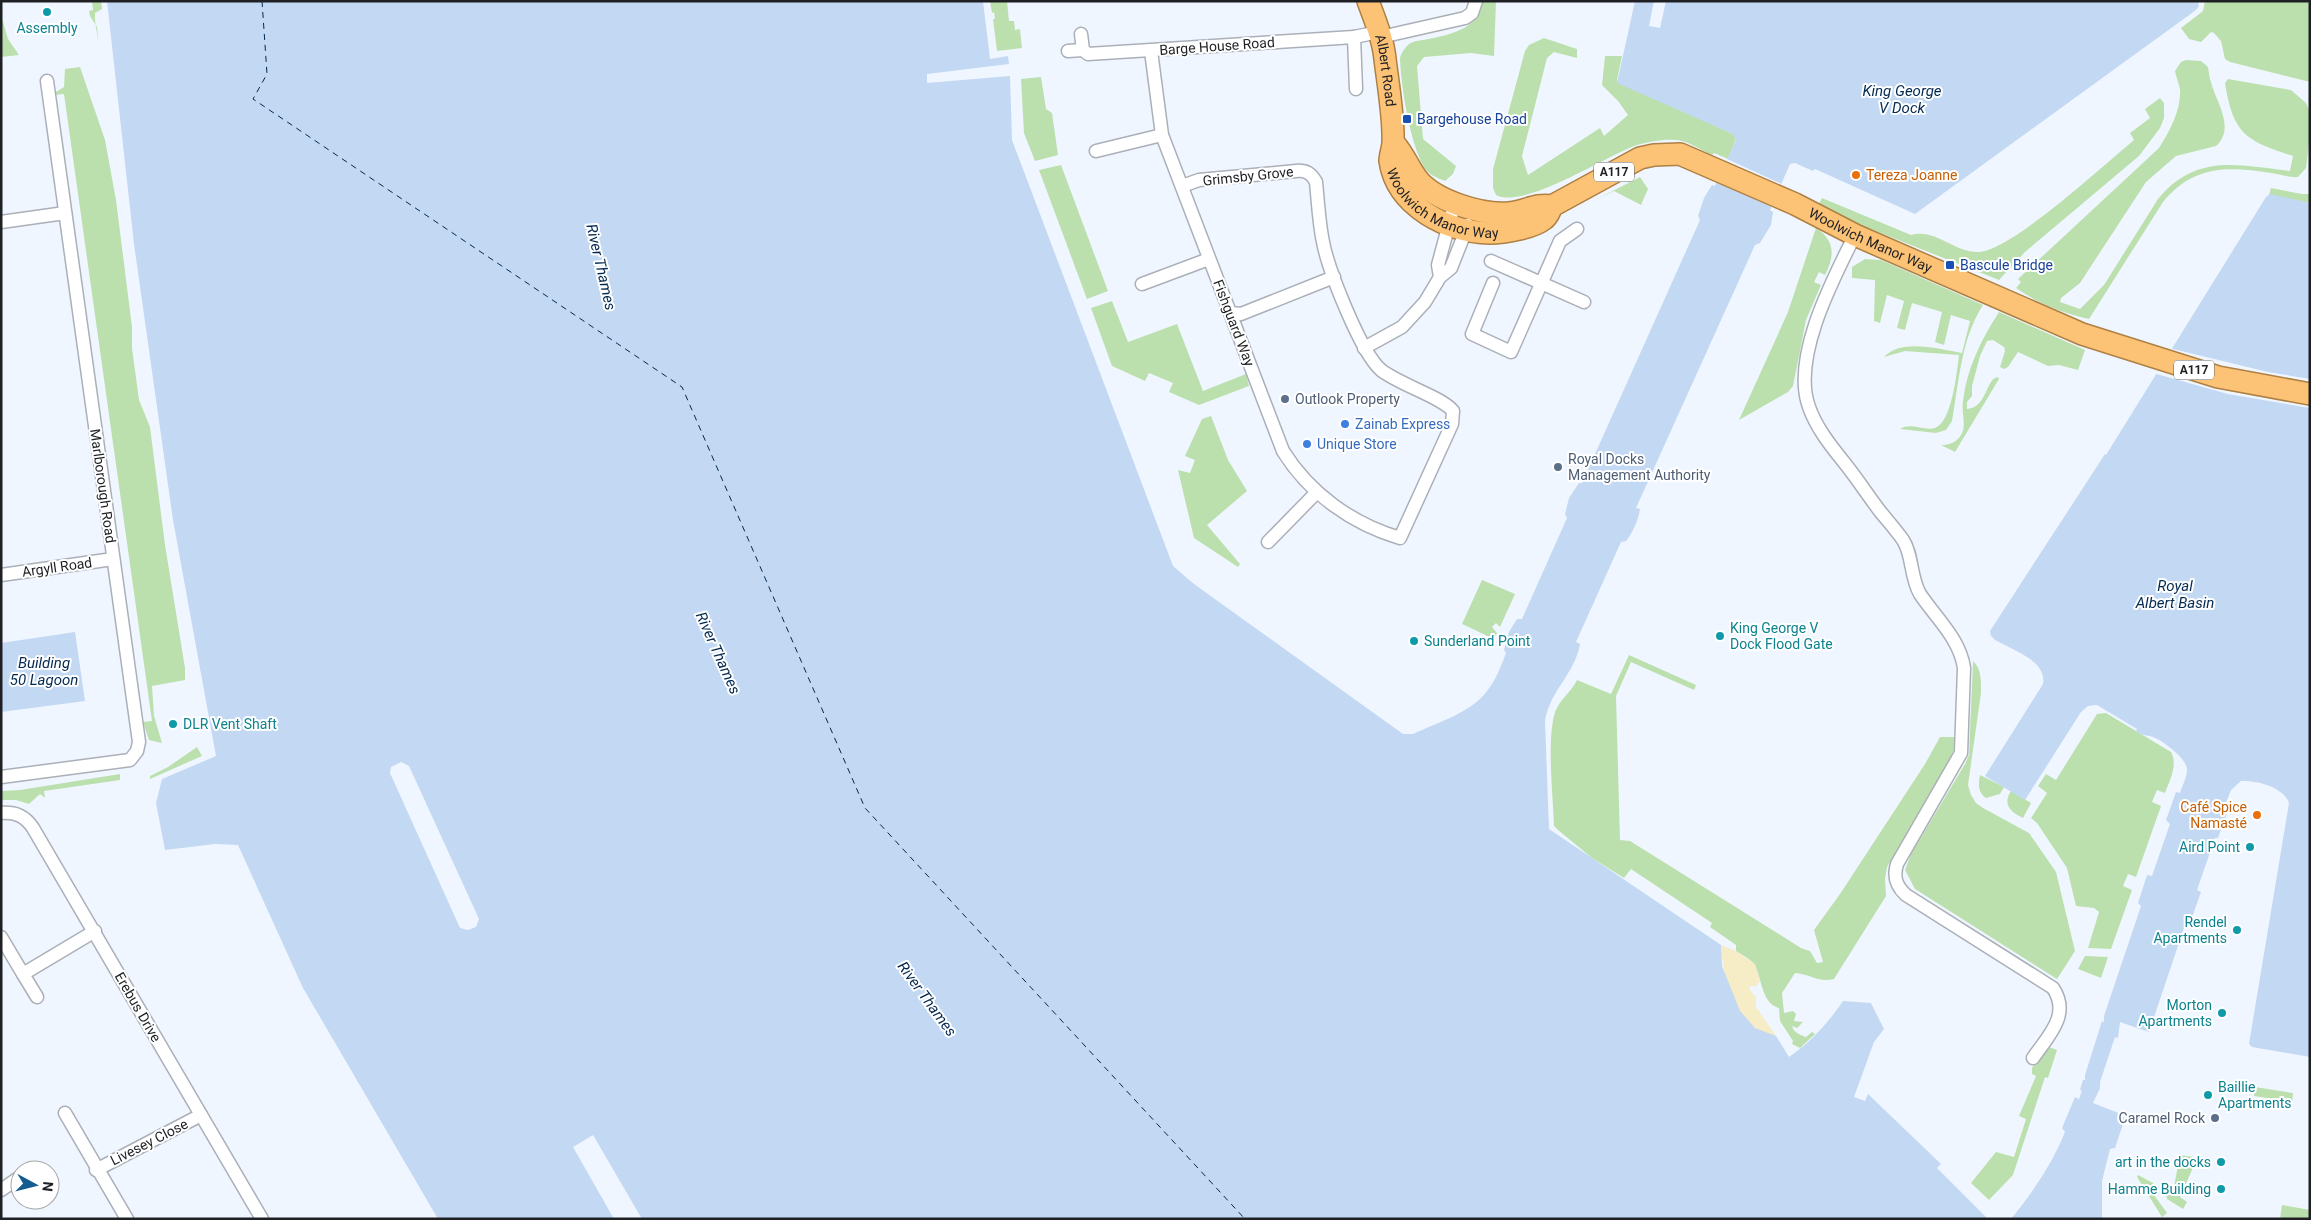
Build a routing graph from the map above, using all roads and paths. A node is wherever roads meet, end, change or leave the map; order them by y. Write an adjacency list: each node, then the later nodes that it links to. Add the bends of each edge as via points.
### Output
1 (1368, 1): 4 (highway, Albert Road / A117)
2 (1476, 1): 4 (street, Barge House Road, via 1472,14 1465,18)
3 (1081, 34): 6 (street)
4 (1380, 35): 5 (street, Barge House Road); 12 (highway, Albert Road / A117)
5 (1354, 38): 8 (street, Barge House Road); 10 (street)
6 (1082, 50): 7 (street, Barge House Road); 8 (street, Barge House Road, via 1088,54)
7 (1068, 51)
8 (1151, 51): 11 (street, Fishguard Way)
9 (46, 81): 17 (street, Marlborough Road)
10 (1356, 89)
11 (1162, 135): 13 (street); 14 (street, Fishguard Way)
12 (1394, 143): 15 (highway, Woolwich Manor Way / A117, via 1421,183 1434,193); 19 (highway, Woolwich Manor Way / A117, via 1390,160 1405,193 1424,213)
13 (1096, 150)
14 (1182, 186): 22 (street, Fishguard Way); 24 (street, Grimsby Grove, via 1198,180 1309,172 1316,182 1323,244)
15 (1464, 206): 16 (highway, Woolwich Manor Way / A117, via 1508,213 1540,204); 19 (street); 19 (street)
16 (1552, 206): 19 (highway, Woolwich Manor Way / A117, via 1545,219 1523,228 1490,233); 21 (highway, Woolwich Manor Way / A117, via 1647,156 1680,154 1795,204)
17 (65, 213): 18 (street); 35 (street, Marlborough Road)
18 (1, 222)
19 (1457, 228): 25 (street, via 1438,265); 25 (street, via 1451,268)
20 (1577, 229): 27 (street, via 1560,241)
21 (1855, 235): 32 (highway, Woolwich Manor Way / A117, via 2082,334 2218,376); 43 (street, via 1808,346 1806,398 1826,438 1904,542 1920,593 1952,636 1964,668 1960,753 1897,864 1897,884 1906,895 2053,988 2060,1001 2060,1014)
22 (1209, 259): 28 (street); 30 (street, Fishguard Way)
23 (1491, 260): 27 (street)
24 (1334, 277): 30 (street, via 1240,314); 31 (street, Grimsby Grove)
25 (1440, 277): 31 (street, via 1425,302 1402,327)
26 (1493, 283): 27 (street, via 1472,334 1512,352)
27 (1541, 283): 29 (street)
28 (1142, 284)
29 (1584, 302)
30 (1231, 313): 33 (street, Fishguard Way, via 1283,451 1295,470)
31 (1364, 348): 33 (street, Fishguard Way, via 1377,365 1398,382 1455,410 1452,424 1403,542 1353,518)
32 (2310, 394)
33 (1317, 492): 34 (street)
34 (1268, 542)
35 (114, 559): 36 (street, Argyll Road); 37 (street, Marlborough Road, via 139,742 137,751 130,760)
36 (1, 575)
37 (1, 777)
38 (1, 813): 39 (street, Erebus Drive, via 16,814 29,821)
39 (95, 931): 41 (street); 45 (street, Erebus Drive)
40 (1, 937): 41 (street)
41 (23, 974): 42 (street)
42 (37, 997)
43 (2033, 1058)
44 (65, 1113): 46 (street, Livesey Close)
45 (202, 1115): 46 (street, Livesey Close); 48 (street, Erebus Drive)
46 (96, 1170): 47 (street, Livesey Close)
47 (127, 1219)
48 (262, 1219)

